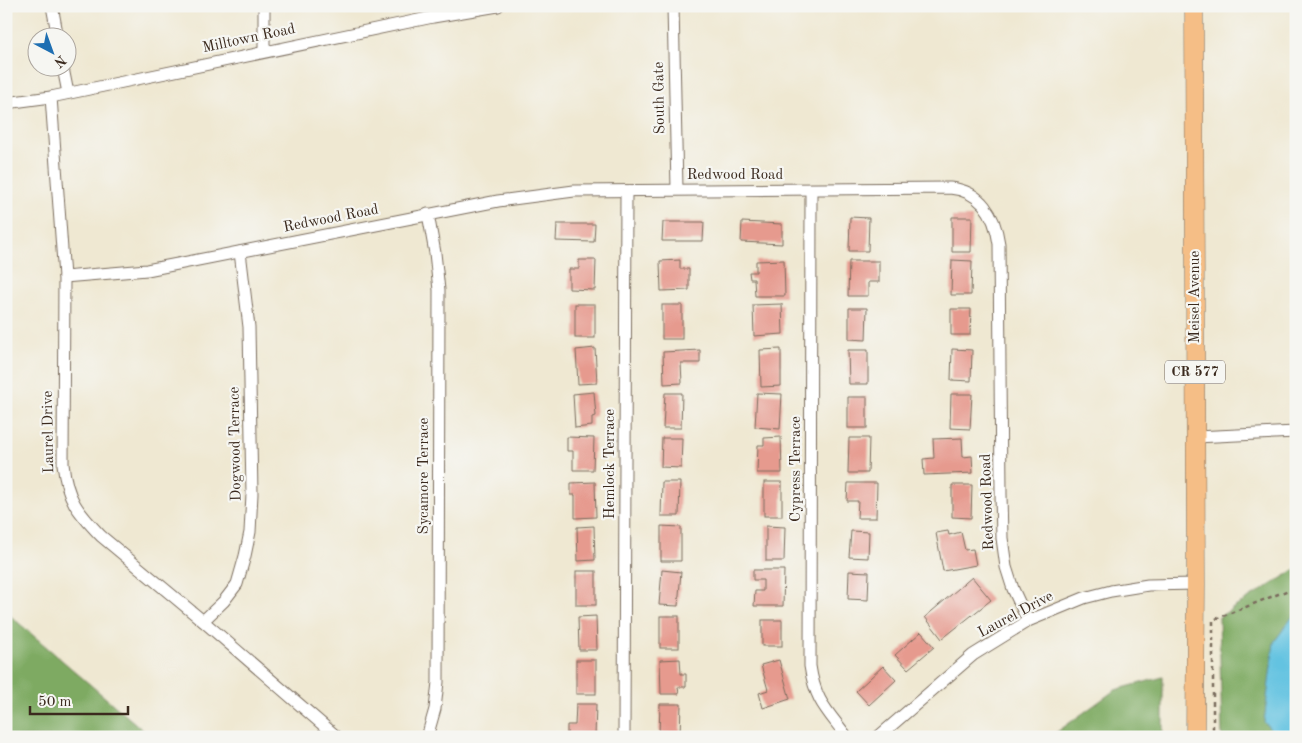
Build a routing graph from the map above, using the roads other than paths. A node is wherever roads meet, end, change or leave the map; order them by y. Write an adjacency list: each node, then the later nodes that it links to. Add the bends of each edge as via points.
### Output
1 (52, 6): 7 (street)
2 (264, 6): 8 (street)
3 (498, 6): 6 (street, Milltown Road)
4 (674, 6): 13 (street, South Gate)
5 (1194, 6): 20 (main road, Meisel Avenue / CR 577)
6 (433, 12): 8 (street, Milltown Road)
7 (56, 28)
8 (264, 51): 10 (street, Milltown Road)
9 (65, 78): 10 (street)
10 (68, 93): 11 (street, Milltown Road)
11 (51, 96): 12 (street, Milltown Road); 18 (street, Laurel Drive)
12 (6, 103)
13 (677, 190): 14 (street, Redwood Road); 15 (street, Redwood Road)
14 (811, 190): 23 (street, Redwood Road, via 964,189 976,197 992,218 999,244 1002,538 1006,567); 27 (street, Cypress Terrace, via 810,666 820,702)
15 (626, 191): 16 (street, Redwood Road, via 574,191); 26 (street, Hemlock Terrace)
16 (428, 214): 17 (street, Redwood Road); 25 (street, Sycamore Terrace, via 439,290 438,682 436,709)
17 (240, 252): 18 (street, Redwood Road, via 147,270); 22 (street, Dogwood Terrace, via 249,327 250,532 236,584)
18 (64, 277): 22 (street, Laurel Drive, via 62,464 65,485 73,504 101,536)
19 (1296, 432): 20 (street)
20 (1196, 437): 21 (main road, Meisel Avenue / CR 577)
21 (1196, 584): 23 (street, Laurel Drive, via 1148,585 1111,592 1084,598); 29 (main road, Meisel Avenue / CR 577)
22 (203, 621): 24 (street, Laurel Drive)
23 (1028, 621): 28 (street, Laurel Drive, via 972,655)
24 (337, 737)
25 (427, 737)
26 (624, 737)
27 (847, 737)
28 (878, 737)
29 (1195, 737)

